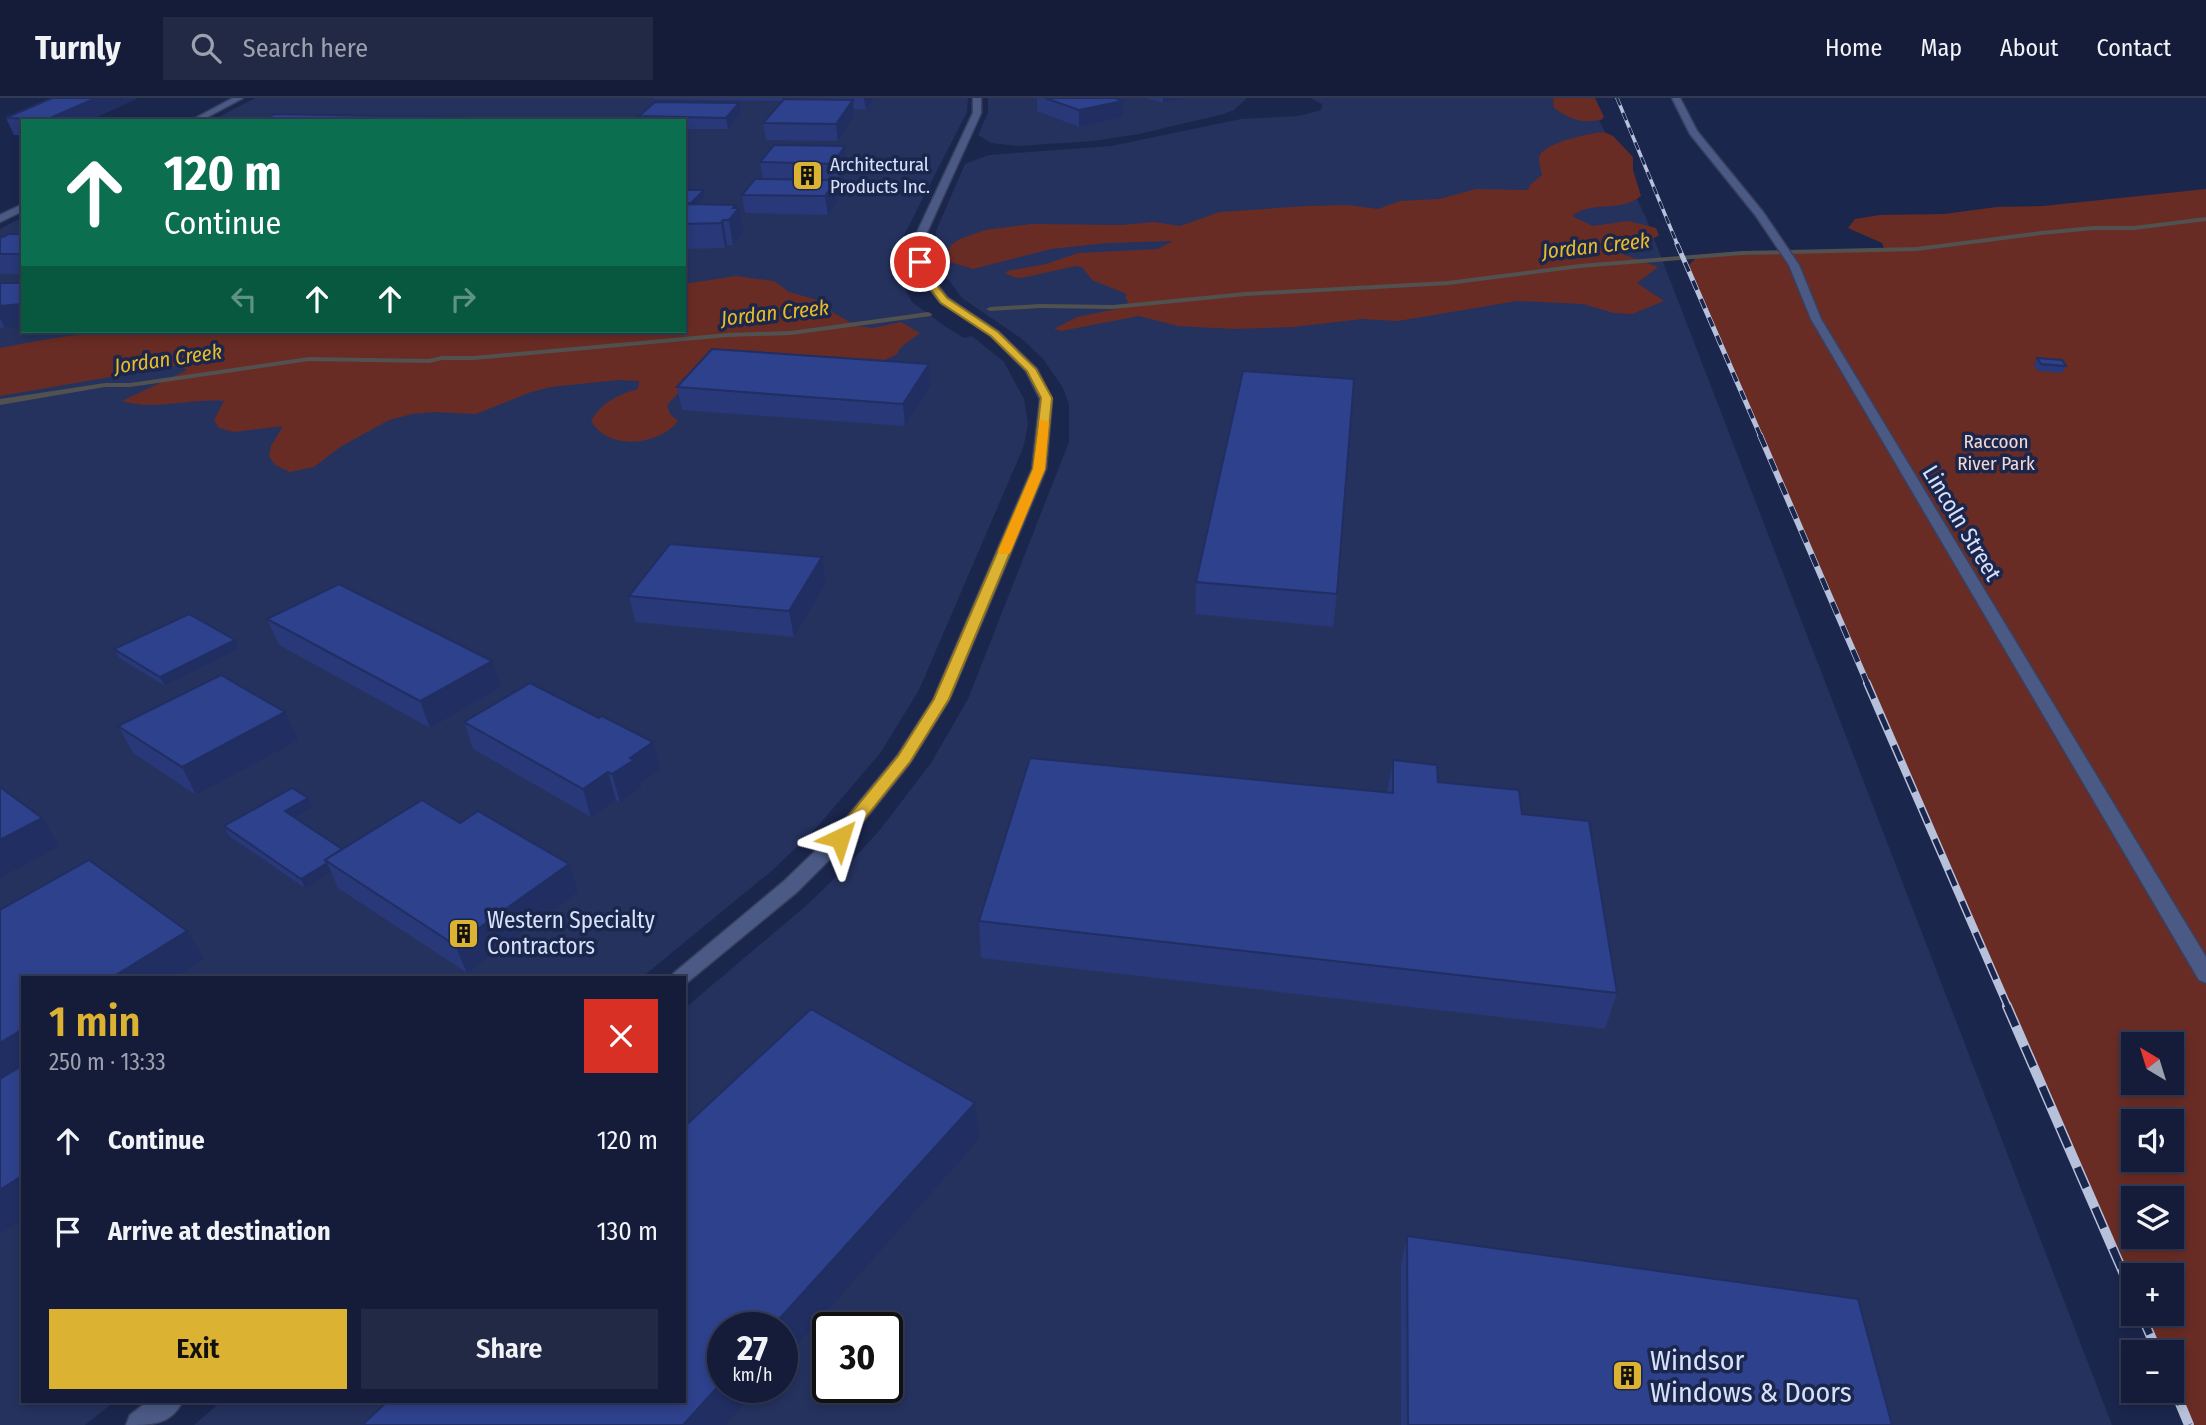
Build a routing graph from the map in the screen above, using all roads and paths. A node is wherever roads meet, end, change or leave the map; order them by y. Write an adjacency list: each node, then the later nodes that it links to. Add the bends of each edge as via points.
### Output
1 (239, 98): 4 (street)
2 (978, 98): 8 (street, via 977,113 919,239 920,262 944,300 1015,351 1031,369 1046,398 1039,469 941,699 904,759 840,838 790,887)
3 (1676, 98): 7 (street, Lincoln Street, via 1693,132 1779,240 1822,331)
4 (198, 119)
5 (21, 208): 6 (street)
6 (0, 219)
7 (2206, 975)
8 (683, 976)
9 (167, 1403): 10 (street)
10 (140, 1425)

